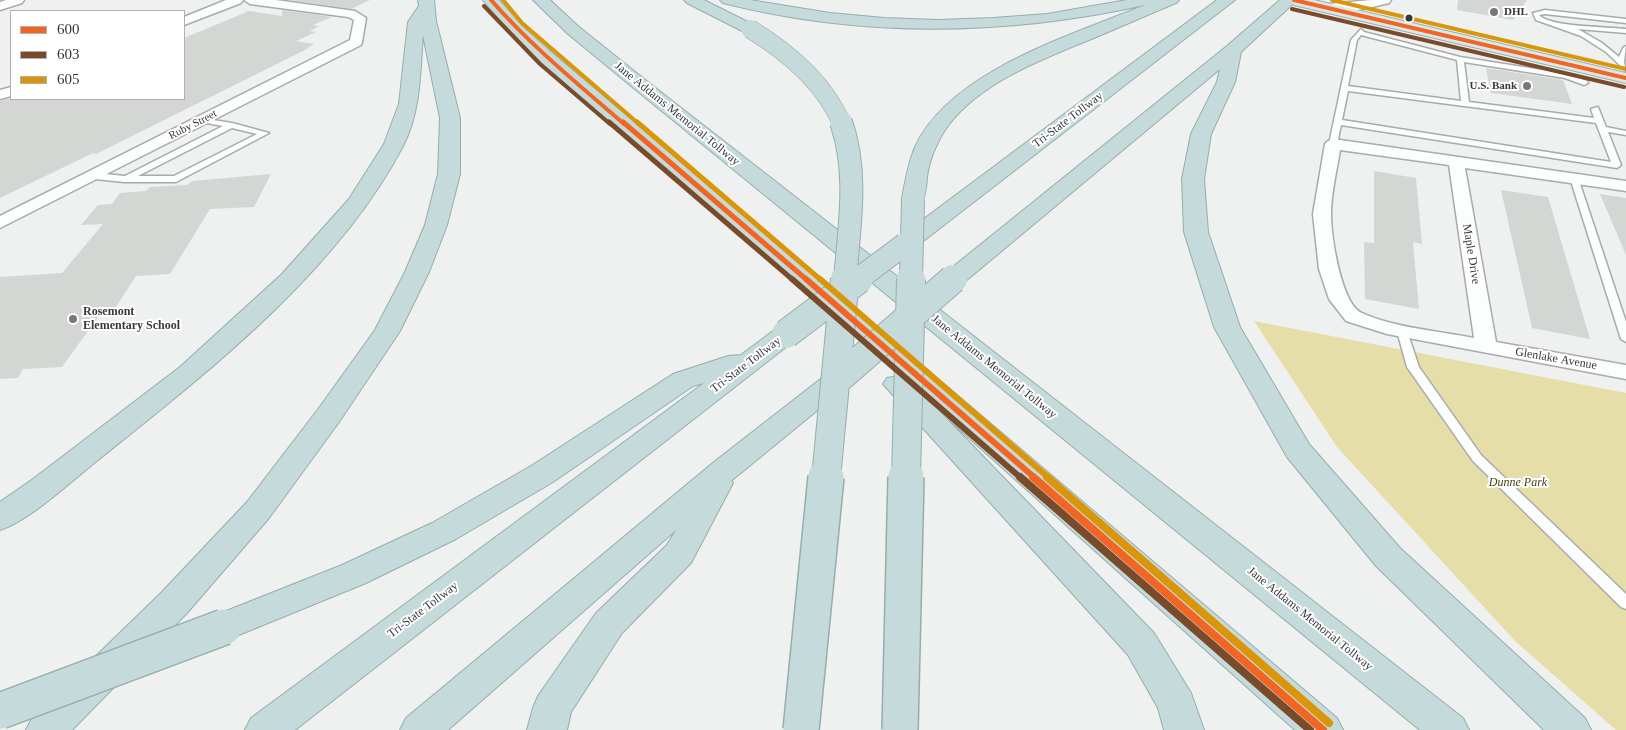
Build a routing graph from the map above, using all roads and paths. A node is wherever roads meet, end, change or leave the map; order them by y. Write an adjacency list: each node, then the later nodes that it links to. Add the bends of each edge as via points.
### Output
1 (18, 0): 14 (street)
2 (237, 0): 17 (street)
3 (250, 0): 30 (street, Ruby Street, via 352,14 360,18 356,42)
4 (491, 0): 42 (highway, via 546,57)
5 (541, 0): 60 (highway, Jane Addams Memorial Tollway, via 650,92)
6 (692, 0): 56 (highway, bridge, via 750,29 800,65 823,90 838,115 847,138 852,166 841,329)
7 (728, 0): 8 (highway, via 833,18 960,23 1052,18)
8 (1148, 0)
9 (1170, 0): 57 (highway, bridge, via 1007,70 963,100 942,120 926,146 918,168 913,199)
10 (1226, 0): 46 (highway, Tri-State Tollway, bridge)
11 (1385, 0): 15 (street, via 1356,7); 18 (street, via 1386,14)
12 (426, 3): 49 (highway, via 416,22 408,104 394,144 358,203 291,279 190,373); 52 (highway, via 450,118 449,174 433,232 387,331 258,510 174,603)
13 (1287, 3): 15 (main road); 22 (highway)
14 (0, 6)
15 (1329, 8): 18 (main road)
16 (1626, 20): 19 (lane, via 1545,12 1535,14 1538,19)
17 (185, 21)
18 (1395, 23): 25 (main road)
19 (1570, 28): 20 (lane); 25 (lane, via 1599,44)
20 (1626, 31)
21 (1626, 48): 25 (lane)
22 (1233, 50): 48 (highway, bridge, via 953,279 837,380); 61 (highway, via 1226,82 1201,134 1193,179 1196,232 1227,327 1298,450 1388,557)
23 (1460, 59): 26 (lane, via 1567,76); 27 (lane, via 1360,32 1354,40); 28 (lane)
24 (1626, 69): 25 (lane)
25 (1624, 70)
26 (1584, 83)
27 (1345, 88): 28 (lane); 31 (lane)
28 (1464, 104): 33 (lane)
29 (1595, 109): 33 (lane)
30 (204, 120): 32 (lane); 37 (street, Ruby Street)
31 (1338, 122): 33 (lane, via 1617,165); 35 (lane)
32 (232, 125): 39 (lane); 39 (lane, via 265,132 176,179)
33 (1601, 125): 34 (lane)
34 (1626, 133)
35 (1333, 144): 36 (street); 43 (street, Glenlake Avenue, via 1322,214 1328,269 1339,299 1353,317)
36 (1456, 162): 38 (street); 45 (street, Maple Drive)
37 (95, 176): 39 (lane); 41 (street, Ruby Street)
38 (1574, 178): 40 (street); 44 (lane)
39 (124, 180)
40 (1626, 186)
41 (0, 223)
42 (865, 331): 58 (highway, via 891,378 1141,644 1176,705); 59 (highway)
43 (1402, 331): 45 (street, Glenlake Avenue); 50 (lane, via 1413,367 1477,458)
44 (1626, 339)
45 (1486, 346): 47 (street, Glenlake Avenue)
46 (758, 355): 51 (highway, bridge, via 683,380 542,474 444,531 354,574 224,627); 53 (highway, Tri-State Tollway)
47 (1626, 372)
48 (725, 468): 54 (highway); 55 (highway, via 679,554 609,623 552,708)
49 (0, 518)
50 (1626, 603)
51 (0, 711)
52 (46, 730)
53 (265, 730)
54 (420, 730)
55 (547, 730)
56 (801, 730)
57 (900, 730)
58 (1184, 730)
59 (1323, 730)
60 (1449, 730)
61 (1571, 730)

